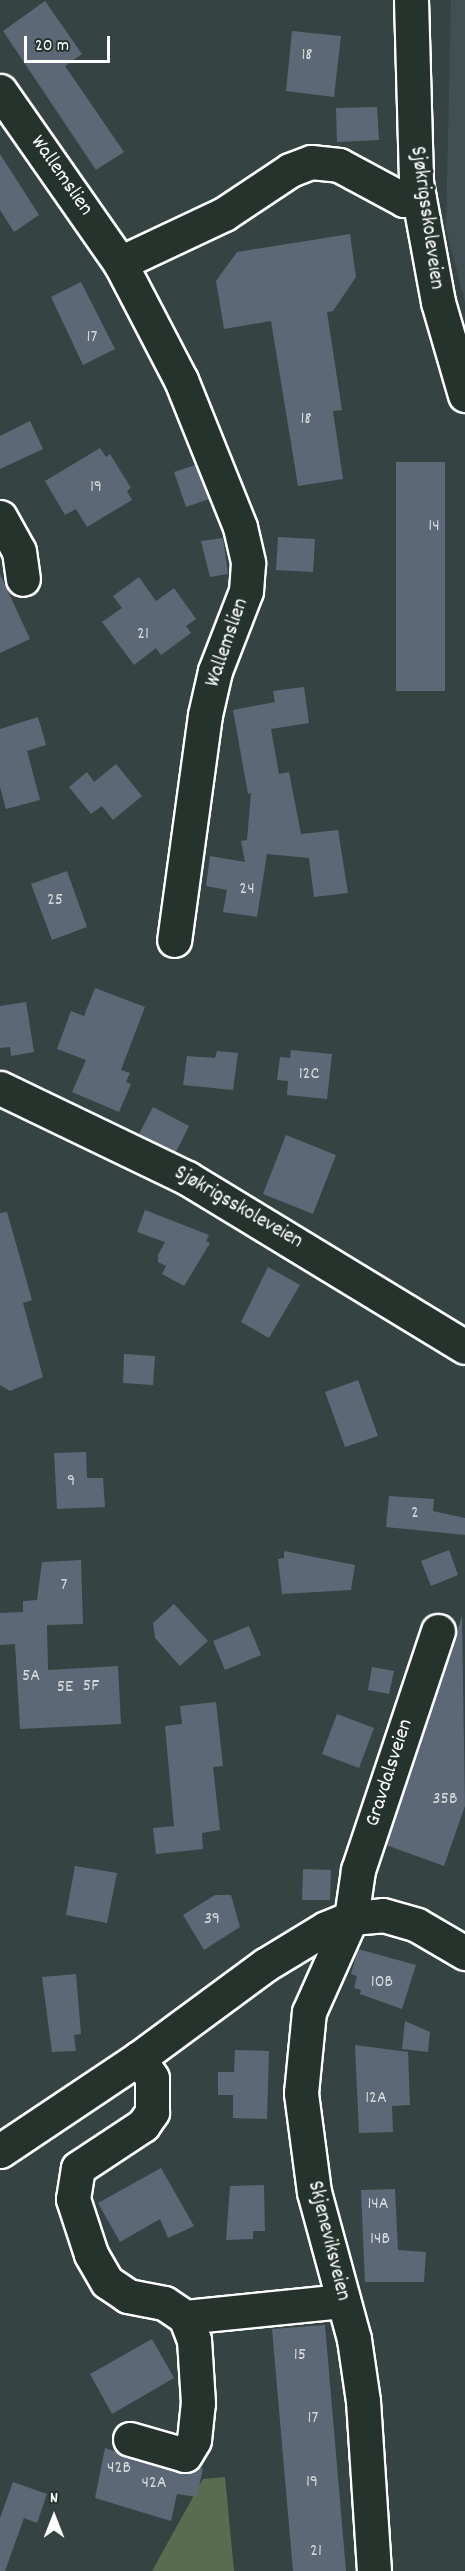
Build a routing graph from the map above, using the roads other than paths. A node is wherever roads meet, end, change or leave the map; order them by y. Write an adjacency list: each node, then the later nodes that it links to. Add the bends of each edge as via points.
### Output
1 (411, 0): 3 (street, Sjøkrigsskoleveien)
2 (0, 91): 4 (street, Wallemslien)
3 (419, 200): 4 (street, via 404,200 339,165 311,162 290,170 224,214); 5 (street, Sjøkrigsskoleveien, via 438,302)
4 (120, 263): 8 (street, Wallemslien, via 181,380 240,527 248,563 246,591 215,671 205,715)
5 (465, 395)
6 (0, 517): 7 (street, via 19,550)
7 (23, 579)
8 (174, 940)
9 (0, 1088): 10 (street, Sjøkrigsskoleveien, via 187,1178)
10 (465, 1347)
11 (438, 1631): 12 (street, Gravdalsveien, via 358,1870)
12 (351, 1918): 13 (street, via 383,1915 417,1925); 14 (street, via 265,1965); 16 (street, Skjeneviksveien, via 309,2012 301,2093 312,2182)
13 (465, 1953)
14 (139, 2058): 15 (street); 17 (street, via 152,2078 152,2112 143,2125 78,2168 73,2199 91,2254 107,2282 128,2296 164,2304)
15 (0, 2151)
16 (343, 2301): 17 (street); 19 (street, Skjeneviksveien, via 363,2401)
17 (185, 2317): 18 (street, via 194,2340 198,2378 191,2452 177,2456)
18 (130, 2439)
19 (374, 2571)

